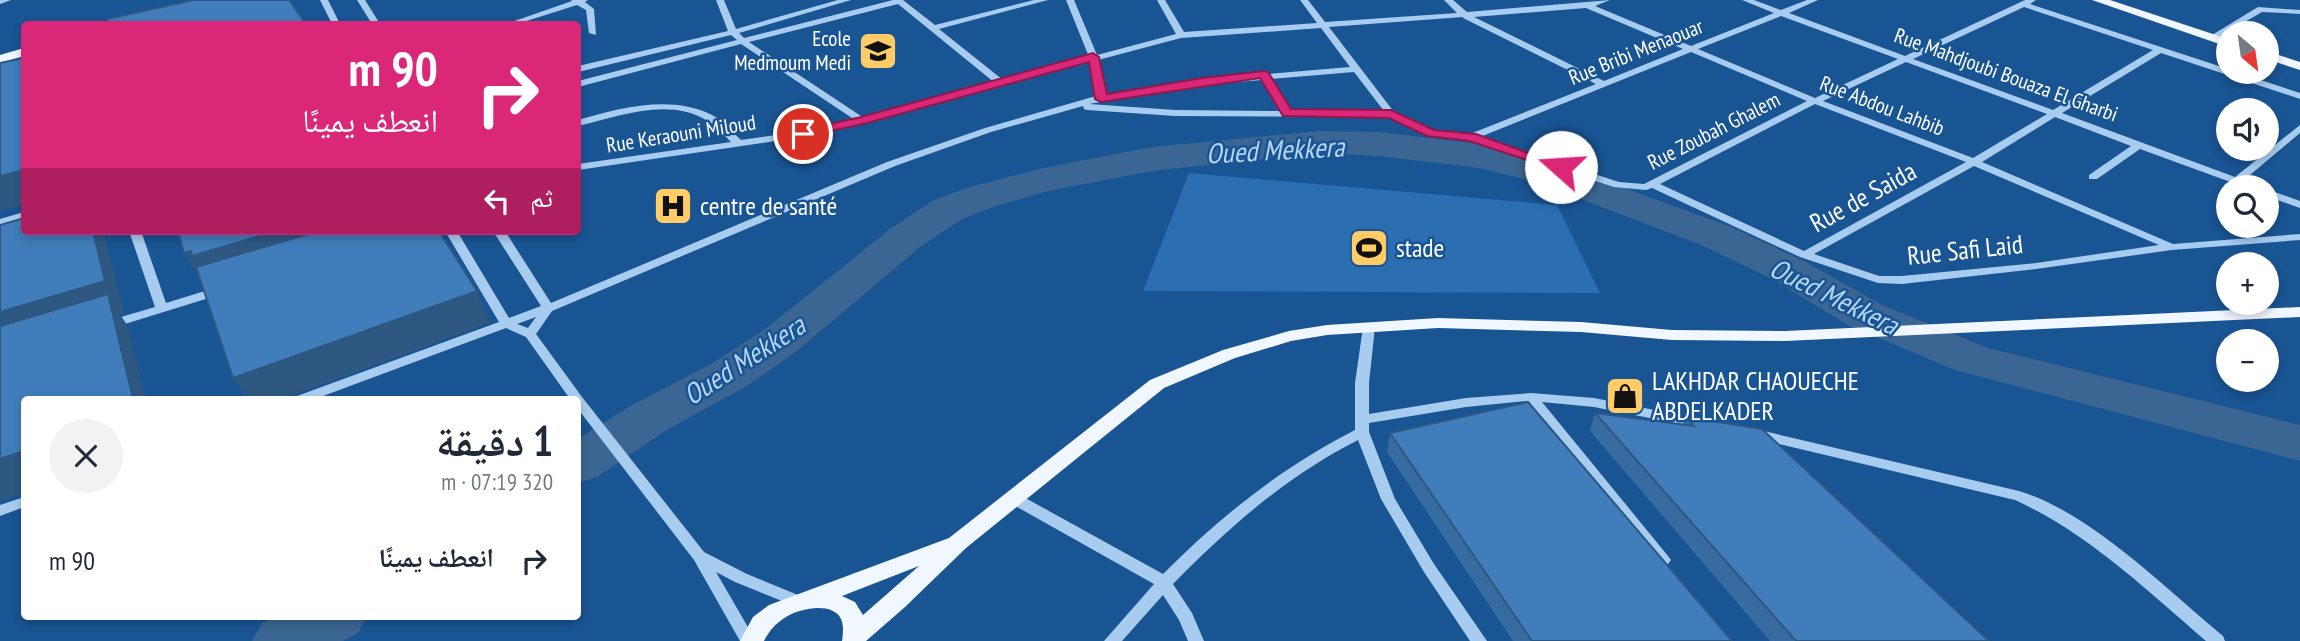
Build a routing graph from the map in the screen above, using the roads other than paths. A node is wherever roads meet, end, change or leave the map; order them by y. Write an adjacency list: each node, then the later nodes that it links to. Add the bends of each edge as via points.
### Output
1 (7, 0): 17 (street)
2 (324, 0): 23 (street)
3 (361, 0): 24 (street)
4 (720, 0): 28 (street)
5 (846, 0): 28 (street)
6 (899, 0): 27 (street); 33 (street)
7 (1044, 0): 27 (street)
8 (1070, 0): 37 (street)
9 (1161, 0): 30 (street)
10 (1304, 0): 26 (street)
11 (1448, 0): 22 (street)
12 (1606, 0): 19 (street)
13 (1746, 0): 21 (street, Rue Mahdjoubi Bouaza El Gharbi)
14 (1814, 0): 21 (street, Rue Bribi Menaouar)
15 (2098, 0): 31 (main road)
16 (579, 1): 25 (street); 29 (street, via 590,9)
17 (0, 2)
18 (2027, 2): 35 (street); 40 (street, Rue Zoubah Ghalem)
19 (1583, 3): 22 (street, Rue Keraouni Miloud); 34 (street, Rue Abdou Lahbib)
20 (2300, 12): 31 (street, via 2261,9)
21 (1782, 13): 34 (street, Rue Bribi Menaouar); 40 (street, Rue Mahdjoubi Bouaza El Gharbi)
22 (1466, 16): 26 (street, Rue Keraouni Miloud); 48 (street)
23 (334, 21)
24 (374, 21)
25 (519, 21)
26 (1322, 26): 30 (street, Rue Keraouni Miloud); 43 (street)
27 (934, 27): 47 (street)
28 (733, 32): 33 (street); 42 (street)
29 (593, 33)
30 (1181, 35): 37 (street, Rue Keraouni Miloud)
31 (2211, 38): 32 (main road)
32 (2216, 39)
33 (743, 42): 46 (street); 58 (street)
34 (1688, 48): 48 (street, Rue Bribi Menaouar); 52 (street, Rue Abdou Lahbib)
35 (2161, 50): 44 (street); 54 (street, Rue de Saida)
36 (21, 53): 38 (main road)
37 (1093, 57): 47 (street, Rue Keraouni Miloud); 51 (street)
38 (0, 59)
39 (2279, 59): 41 (main road)
40 (1908, 60): 52 (street, Rue Zoubah Ghalem); 54 (street, Rue Mahdjoubi Bouaza El Gharbi)
41 (2300, 66)
42 (581, 68)
43 (1354, 68): 45 (street); 56 (street)
44 (2216, 68)
45 (1264, 75): 51 (street); 55 (street)
46 (581, 83)
47 (1001, 83): 58 (street, Rue Keraouni Miloud)
48 (1603, 84): 60 (street, Rue Bribi Menaouar)
49 (2264, 84): 50 (street)
50 (2300, 96)
51 (1101, 99): 53 (street)
52 (1815, 101): 63 (street, Rue Abdou Lahbib); 68 (street, Rue Zoubah Ghalem)
53 (1079, 107): 55 (street); 80 (street, via 988,130 891,164)
54 (2054, 112): 62 (street, Rue Mahdjoubi Bouaza El Gharbi); 63 (street, Rue de Saida)
55 (1287, 113): 56 (street)
56 (1391, 114): 60 (street, via 1431,133)
57 (581, 121): 61 (street, via 674,108 709,118)
58 (863, 121): 61 (street, Rue Keraouni Miloud)
59 (2300, 128): 66 (street)
60 (1471, 137): 68 (street, Rue Zoubah Ghalem, via 1618,185)
61 (738, 143): 64 (street, Rue Keraouni Miloud)
62 (2140, 144): 65 (street, Rue Mahdjoubi Bouaza El Gharbi); 67 (street)
63 (1974, 162): 77 (street, Rue Abdou Lahbib); 78 (street, Rue de Saida)
64 (581, 167)
65 (2220, 175)
66 (2243, 175)
67 (2093, 177)
68 (1653, 185): 78 (street, Rue Safi Laid)
69 (2279, 197): 70 (street)
70 (2300, 205)
71 (21, 216): 72 (street)
72 (0, 222)
73 (136, 235): 81 (street)
74 (453, 235): 83 (street)
75 (502, 235): 80 (street)
76 (2300, 237): 77 (street, Rue Safi Laid)
77 (2172, 247): 78 (street, Rue Safi Laid, via 1902,280 1858,274)
78 (1804, 255)
79 (228, 288): 81 (street)
80 (548, 308): 83 (street); 86 (street)
81 (162, 309): 85 (street)
82 (2300, 312): 84 (main road, via 1785,336 1672,335 1491,324)
83 (506, 323): 86 (street); 87 (street)
84 (1370, 327): 92 (street); 96 (main road, via 1289,336 1185,370 1147,391)
85 (99, 328)
86 (530, 334): 88 (street)
87 (310, 396)
88 (575, 396)
89 (1531, 397): 91 (street); 92 (street); 101 (street)
90 (581, 404): 100 (street)
91 (1709, 425)
92 (1361, 426): 102 (street, via 1261,494); 108 (street, via 1388,499)
93 (1735, 430): 94 (street)
94 (1762, 435): 95 (street); 109 (street, via 2019,496 2047,507 2115,556)
95 (1781, 454)
96 (1015, 499): 99 (main road); 102 (street)
97 (21, 503): 98 (street)
98 (0, 511)
99 (957, 542): 103 (main road); 104 (main road)
100 (694, 551): 103 (street, via 741,578); 105 (street)
101 (1668, 567)
102 (1163, 581): 106 (street); 107 (street)
103 (805, 600): 104 (main road, via 838,603 848,610); 105 (main road, via 771,613)
104 (855, 637)
105 (750, 641)
106 (1112, 641)
107 (1196, 641)
108 (1479, 641)
109 (2217, 641)

